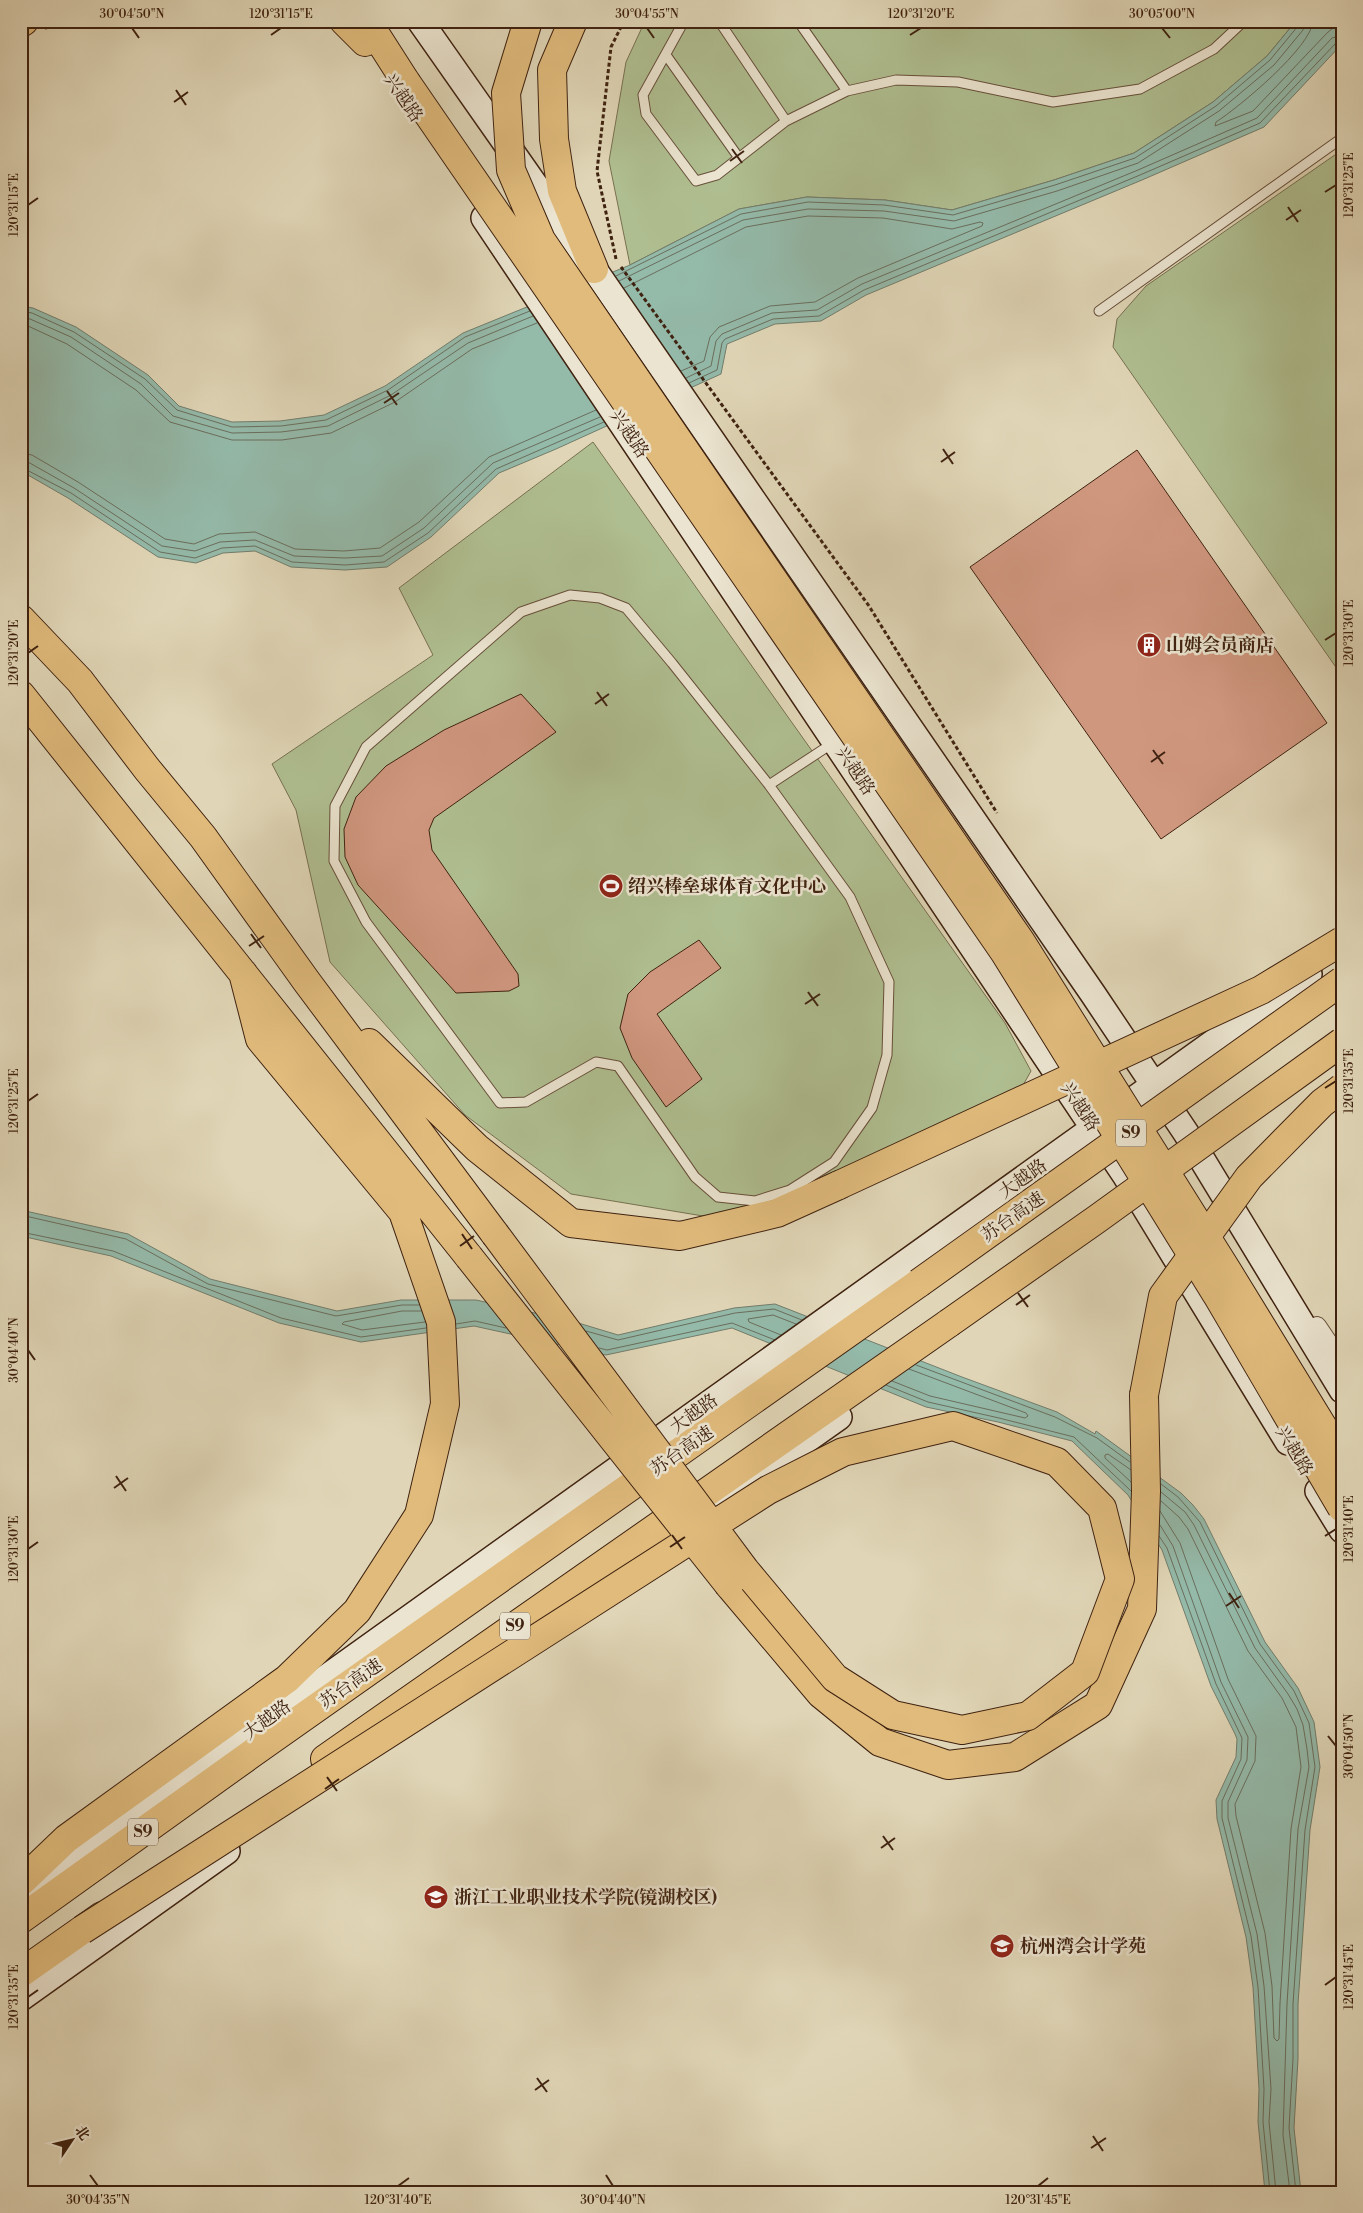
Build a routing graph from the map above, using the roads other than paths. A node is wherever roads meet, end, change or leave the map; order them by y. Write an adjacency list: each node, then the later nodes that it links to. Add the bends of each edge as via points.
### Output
1 (344, 21): 9 (highway)
2 (420, 21): 15 (main road)
3 (528, 21): 35 (highway, bridge, via 506,93 511,170 541,240 1021,942)
4 (574, 21): 15 (highway, via 552,70 554,139 562,192)
5 (684, 21): 10 (lane)
6 (719, 21): 12 (lane)
7 (798, 21): 11 (lane)
8 (1244, 21): 11 (lane, via 1214,49 1140,89 1053,102 958,82 896,80)
9 (362, 28): 19 (main road, 兴越路, via 534,294); 36 (highway, bridge, via 423,107 1004,953 1217,1296)
10 (666, 54): 14 (lane); 14 (lane, via 643,95 646,114 696,181 717,175)
11 (847, 91): 12 (lane)
12 (786, 121): 14 (lane)
13 (1342, 138): 16 (lane)
14 (739, 158)
15 (606, 265): 28 (main road, via 687,404)
16 (1099, 311)
17 (21, 619): 25 (highway, via 80,681 203,837)
18 (21, 695): 23 (highway)
19 (836, 742): 20 (lane); 30 (main road, 兴越路)
20 (769, 786): 20 (lane, via 626,608 600,598 570,595 521,612 366,746 335,806 334,861 366,922 500,1104 526,1102 596,1062 618,1066 695,1177 718,1197 755,1201 790,1190 834,1162 872,1108 887,1054 889,982 850,897)
21 (1342, 941): 25 (highway, bridge, via 1261,990 778,1213 680,1236 572,1223 477,1148)
22 (1342, 951): 28 (main road, 大越路)
23 (243, 973): 29 (highway, bridge, via 728,1585 821,1694 880,1742 948,1765 1015,1757 1098,1705 1142,1609 1146,1491 1144,1395 1163,1296 1249,1176 1322,1103); 38 (highway, via 260,1039 403,1212 441,1322 445,1404 419,1515 357,1611 287,1679 66,1839)
24 (1342, 981): 40 (highway, 苏台高速 / S9, bridge)
25 (307, 982): 41 (highway, bridge, via 656,1450 709,1522 715,1530 721,1538 727,1546 739,1562 745,1570 835,1678 893,1715 962,1730 1028,1716 1085,1672 1120,1579 1102,1508 1057,1462 953,1426 843,1452 768,1490 734,1512 718,1522 709,1528)
26 (1342, 1042): 41 (highway, S9, bridge, via 1089,1224)
27 (1342, 1058): 31 (main road)
28 (1154, 1085): 30 (main road, 大越路); 31 (main road)
29 (1342, 1088)
30 (1094, 1128): 32 (main road, 兴越路); 39 (main road, 大越路)
31 (1201, 1158): 32 (main road); 33 (street); 34 (main road)
32 (1141, 1202): 37 (main road, 兴越路); 43 (main road)
33 (1342, 1363)
34 (1342, 1390)
35 (1342, 1458)
36 (1342, 1508)
37 (1342, 1530)
38 (21, 1882)
39 (21, 1896)
40 (21, 1919)
41 (82, 1930): 42 (highway, S9)
42 (21, 1973)
43 (21, 1998)

